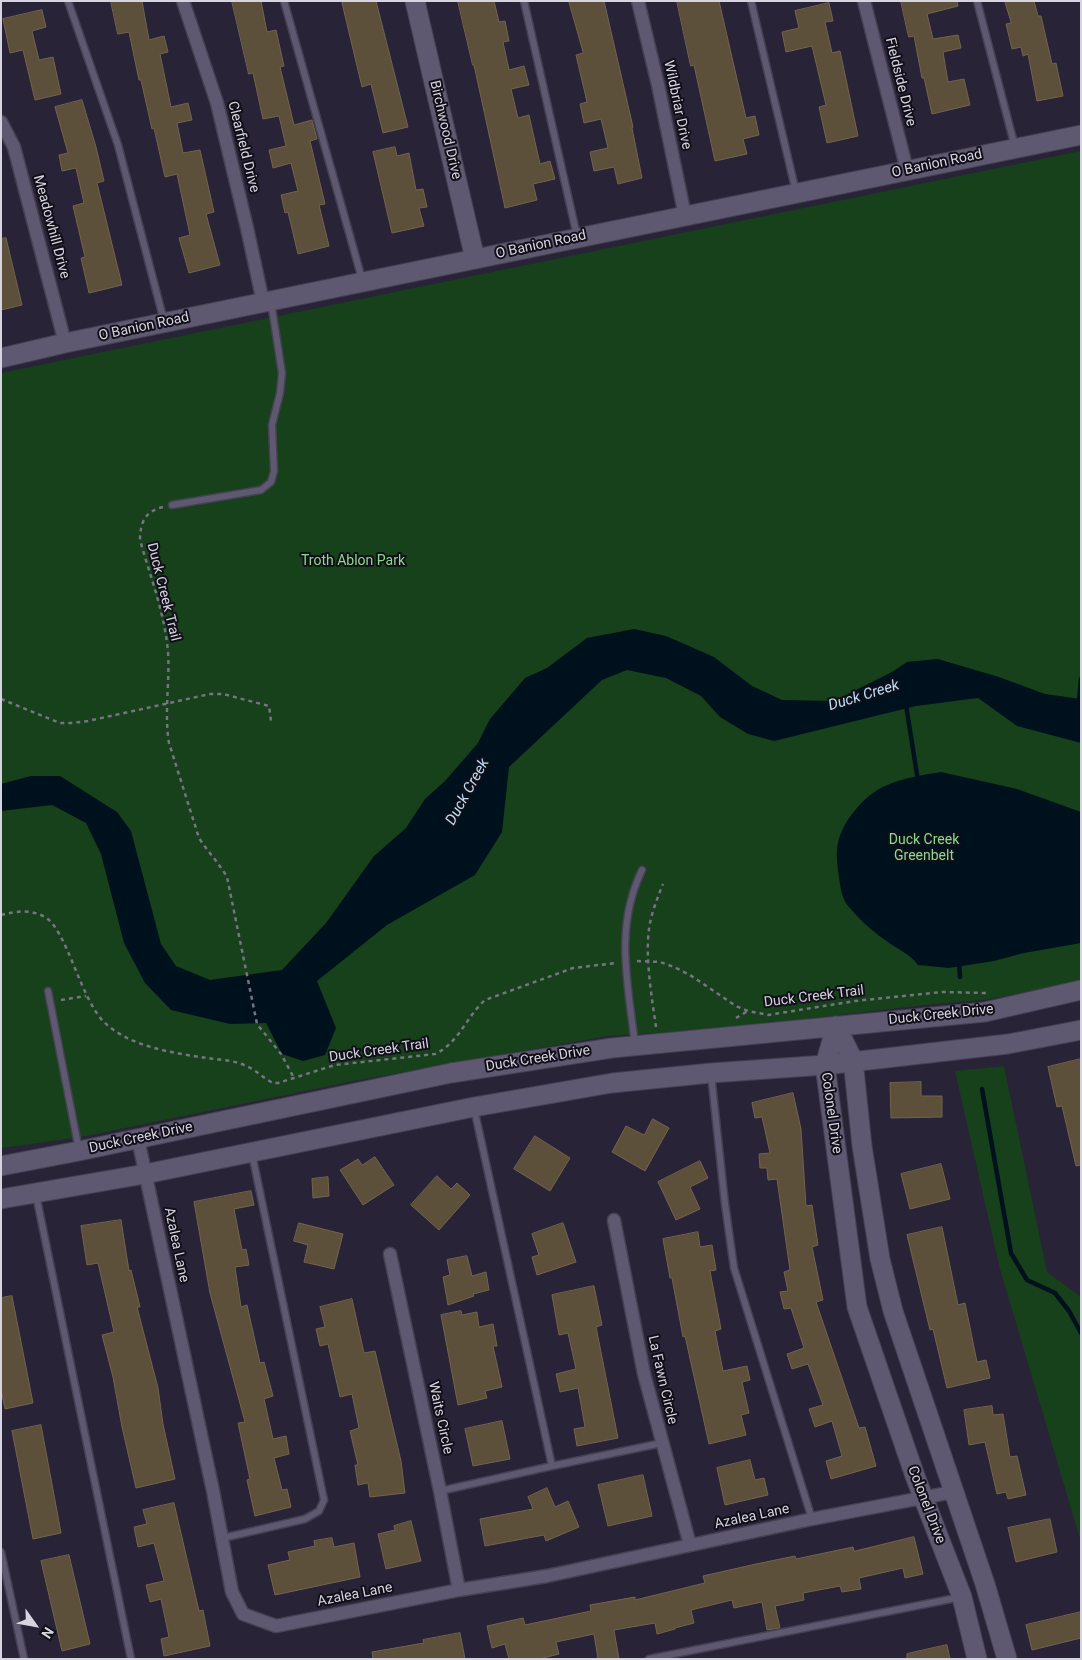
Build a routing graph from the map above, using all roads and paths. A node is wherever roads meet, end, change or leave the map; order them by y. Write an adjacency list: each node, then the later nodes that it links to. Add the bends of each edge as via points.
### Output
1 (68, 1): 20 (lane, via 118,145)
2 (183, 1): 19 (street, Clearfield Drive, via 218,104)
3 (284, 1): 18 (lane)
4 (415, 1): 17 (street, Birchwood Drive)
5 (524, 1): 16 (lane)
6 (638, 1): 15 (street, Wildbriar Drive)
7 (751, 1): 14 (lane)
8 (864, 1): 13 (street, Fieldside Drive)
9 (977, 1): 12 (lane)
10 (1, 122): 21 (street, Meadowhill Drive, via 14,147)
11 (1081, 134): 12 (street, O Banion Road)
12 (1015, 148): 13 (street, O Banion Road)
13 (907, 170): 14 (street, O Banion Road)
14 (796, 193): 15 (street, O Banion Road)
15 (685, 216): 16 (street, O Banion Road)
16 (578, 238): 17 (street, O Banion Road)
17 (475, 259): 18 (street, O Banion Road)
18 (362, 282): 19 (street, O Banion Road)
19 (267, 301): 20 (street, O Banion Road); 23 (lane, via 282,373 272,425 274,471 271,482 261,490)
20 (164, 322): 21 (street, O Banion Road)
21 (65, 343): 22 (street, O Banion Road)
22 (1, 358)
23 (172, 505): 25 (path, Duck Creek Trail, via 150,512 140,527 140,540 165,632)
24 (1, 699): 25 (path, via 48,719 70,723)
25 (168, 703): 26 (path, via 223,694 269,706); 46 (path, Duck Creek Trail, via 166,728 169,743 199,838 227,877 257,1024 281,1054)
26 (271, 721)
27 (642, 870): 31 (lane, via 627,914)
28 (663, 884): 30 (path, via 650,924)
29 (1, 915): 35 (path, Duck Creek Trail, via 24,911 47,918 59,934)
30 (649, 961): 31 (path, Duck Creek Trail); 37 (path, Duck Creek Trail, via 660,962 690,975 727,1002); 40 (path)
31 (625, 962): 42 (lane); 46 (path, Duck Creek Trail, via 573,968 485,1000 444,1050 435,1054 351,1062)
32 (1081, 990): 39 (street, Duck Creek Drive, via 985,1012)
33 (48, 991): 36 (lane)
34 (992, 992): 37 (path, Duck Creek Trail, via 942,992 768,1014)
35 (86, 996): 36 (path); 46 (path, Duck Creek Trail, via 110,1028 122,1035 182,1054 239,1063 273,1083)
36 (50, 1002): 49 (lane)
37 (748, 1011): 38 (path)
38 (729, 1020)
39 (836, 1026): 42 (street, Duck Creek Drive); 43 (street, Colonel Drive); 44 (street, Colonel Drive)
40 (656, 1028)
41 (1081, 1030): 43 (street, via 1008,1044)
42 (635, 1046): 48 (street, Duck Creek Drive, via 451,1073)
43 (853, 1060): 44 (street); 60 (street, Colonel Drive, via 862,1146 880,1259 893,1311)
44 (825, 1065): 45 (street); 61 (street, Colonel Drive, via 857,1307)
45 (711, 1073): 47 (street, via 612,1083); 62 (lane, via 734,1268)
46 (294, 1078)
47 (474, 1107): 50 (street); 58 (lane)
48 (138, 1139): 49 (street, Duck Creek Drive); 52 (street, Azalea Lane)
49 (79, 1151): 51 (street, Duck Creek Drive)
50 (251, 1151): 52 (street); 63 (lane, via 324,1500 319,1511 305,1519)
51 (1, 1166)
52 (145, 1174): 53 (street); 63 (street, Azalea Lane)
53 (35, 1192): 54 (street); 69 (lane)
54 (1, 1199)
55 (614, 1220): 57 (street, La Fawn Circle, via 644,1374)
56 (390, 1254): 59 (street, Waits Circle)
57 (662, 1443): 58 (lane); 64 (street, La Fawn Circle)
58 (552, 1466): 59 (lane)
59 (440, 1492): 66 (street, Waits Circle)
60 (953, 1492): 61 (street, Azalea Lane); 72 (street, Colonel Drive)
61 (923, 1498): 62 (street, Azalea Lane); 67 (street, Colonel Drive)
62 (812, 1519): 64 (street, Azalea Lane)
63 (222, 1538): 66 (street, Azalea Lane, via 232,1592 243,1614 276,1626)
64 (690, 1545): 66 (street, Azalea Lane, via 547,1576)
65 (1, 1552): 68 (lane)
66 (459, 1590)
67 (962, 1597): 70 (lane); 71 (street, Colonel Drive)
68 (24, 1659)
69 (131, 1659)
70 (650, 1659)
71 (977, 1659)
72 (1007, 1659)

